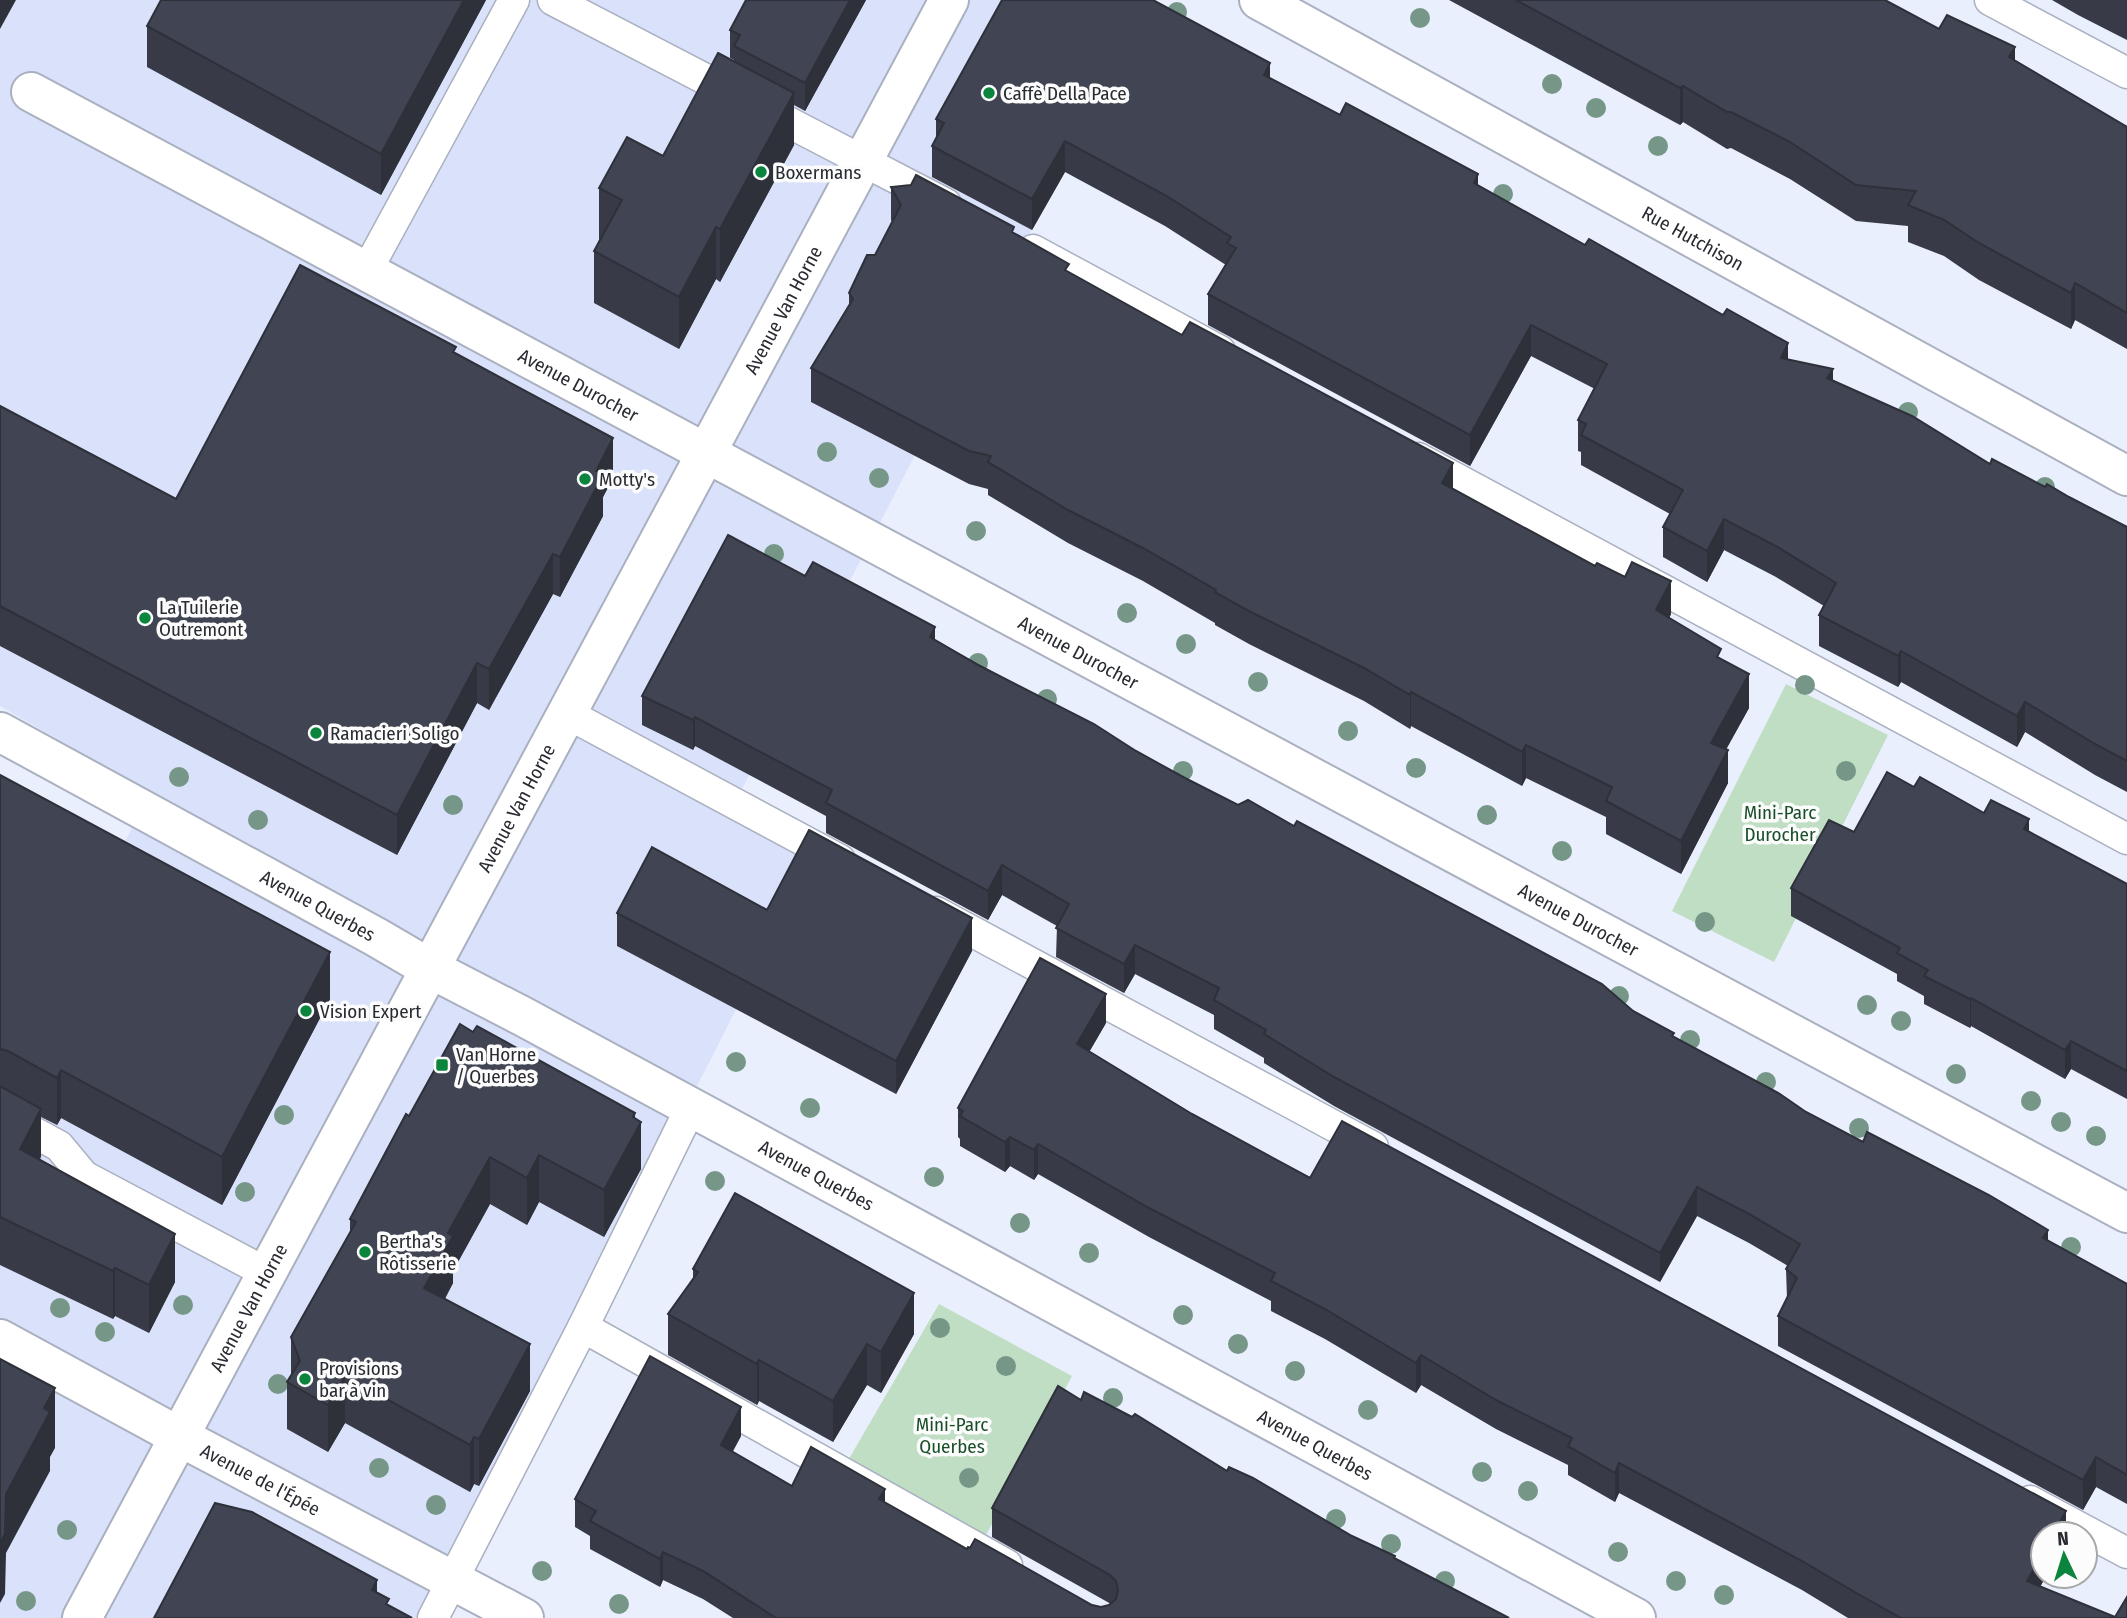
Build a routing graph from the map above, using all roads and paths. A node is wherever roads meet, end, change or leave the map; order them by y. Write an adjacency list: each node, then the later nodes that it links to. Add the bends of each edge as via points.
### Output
1 (514, 0): 11 (lane)
2 (553, 0): 8 (lane)
3 (949, 0): 8 (street, Avenue Van Horne)
4 (1259, 0): 15 (street, Rue Hutchison)
5 (1990, 0): 6 (lane)
6 (2127, 73)
7 (31, 92): 11 (street, Avenue Durocher)
8 (862, 159): 9 (lane); 14 (street, Avenue Van Horne)
9 (965, 214)
10 (1014, 240): 12 (lane)
11 (366, 272): 14 (street, Avenue Durocher)
12 (1246, 365)
13 (1393, 444): 18 (lane)
14 (706, 455): 16 (street, Avenue Van Horne); 25 (street, Avenue Durocher)
15 (2127, 476)
16 (566, 713): 19 (lane); 21 (street, Avenue Van Horne)
17 (0, 732): 21 (street, Avenue Querbes)
18 (2127, 839)
19 (866, 874)
20 (915, 900): 24 (lane)
21 (429, 968): 22 (street, Avenue Querbes); 26 (street, Avenue Van Horne)
22 (691, 1107): 27 (lane); 37 (street, Avenue Querbes)
23 (0, 1114): 26 (lane, via 59,1146 84,1176)
24 (1392, 1157)
25 (2127, 1213)
26 (267, 1273): 29 (street, Avenue Van Horne)
27 (583, 1327): 32 (lane); 33 (lane)
28 (0, 1339): 29 (street, Avenue de l'Épée)
29 (180, 1437): 33 (street, Avenue de l'Épée); 34 (street, Avenue Van Horne)
30 (2005, 1487): 31 (lane)
31 (2127, 1553)
32 (1028, 1577)
33 (454, 1580): 35 (lane); 36 (street, Avenue de l'Épée)
34 (82, 1618)
35 (433, 1618)
36 (524, 1618)
37 (1636, 1618)

